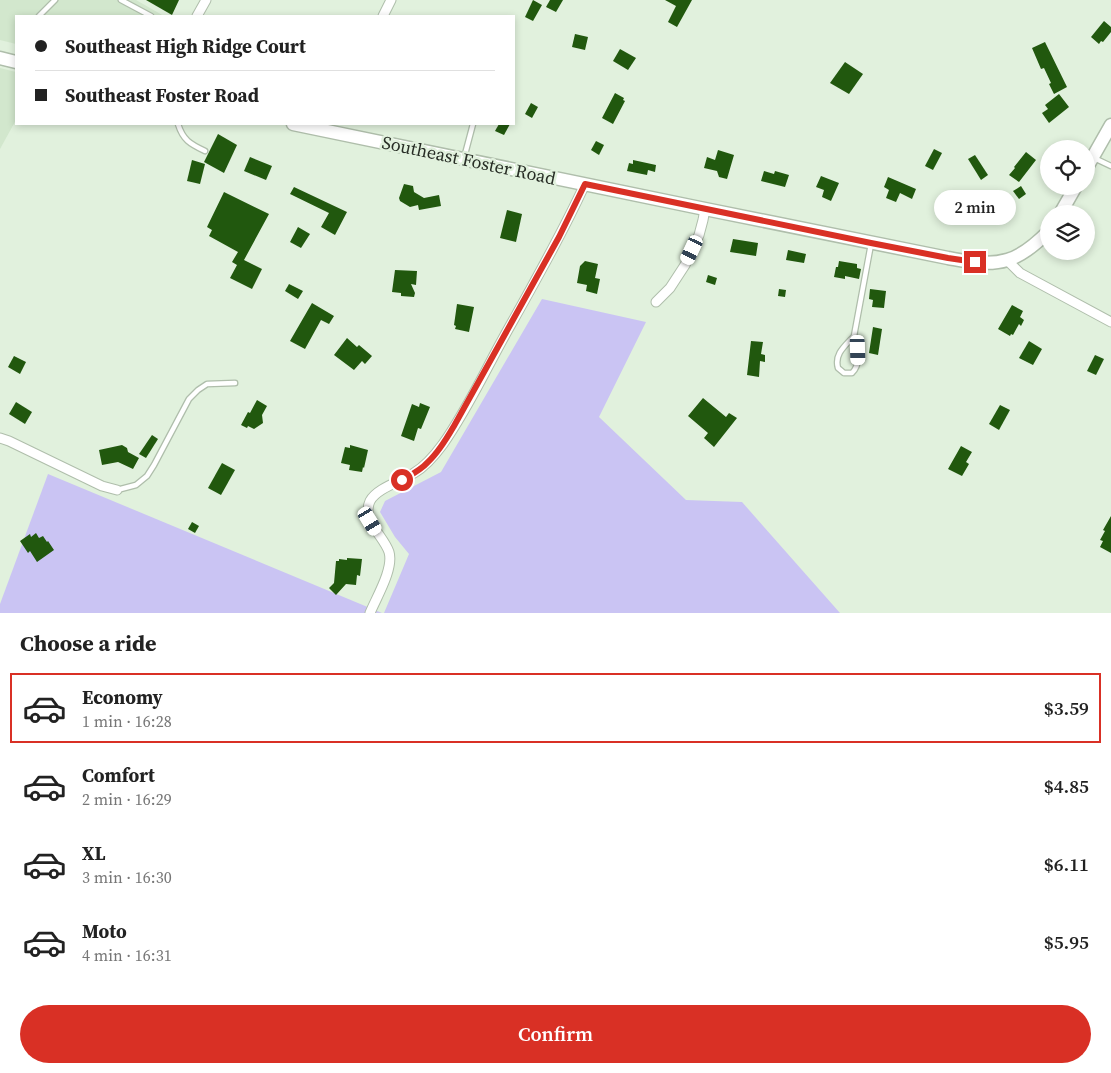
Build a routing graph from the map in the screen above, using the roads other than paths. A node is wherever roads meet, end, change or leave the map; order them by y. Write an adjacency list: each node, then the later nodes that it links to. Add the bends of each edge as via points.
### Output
1 (55, 0): 5 (lane)
2 (121, 0): 6 (lane)
3 (206, 0): 7 (street)
4 (392, 0): 8 (street)
5 (40, 15)
6 (149, 15)
7 (198, 15)
8 (384, 15)
9 (0, 58): 10 (main road)
10 (15, 62)
11 (178, 125): 16 (lane, via 187,142)
12 (305, 125): 15 (main road, Southeast Foster Road)
13 (473, 125): 18 (lane)
14 (1111, 125): 17 (main road)
15 (328, 127): 18 (main road, Southeast Foster Road)
16 (205, 151)
17 (1095, 153)
18 (463, 159): 21 (main road, Southeast Foster Road)
19 (1095, 164): 20 (lane)
20 (1111, 166)
21 (585, 184): 22 (main road, Southeast Foster Road); 32 (street, via 556,243 442,445 416,472 374,495 369,502 370,521 389,552 386,576)
22 (705, 209): 24 (main road, Southeast Foster Road); 26 (street, via 699,235 685,265)
23 (1040, 240): 25 (main road, Southeast Foster Road, via 1025,252)
24 (871, 243): 25 (main road, Southeast Foster Road, via 975,262); 28 (lane)
25 (1007, 260): 27 (street, via 1020,272)
26 (656, 302)
27 (1111, 322)
28 (854, 336): 28 (lane, via 858,350 856,370 844,373 836,361)
29 (235, 383): 31 (lane, via 207,384 198,390 189,399 148,476 136,485)
30 (0, 438): 31 (street)
31 (117, 490)
32 (370, 613)

